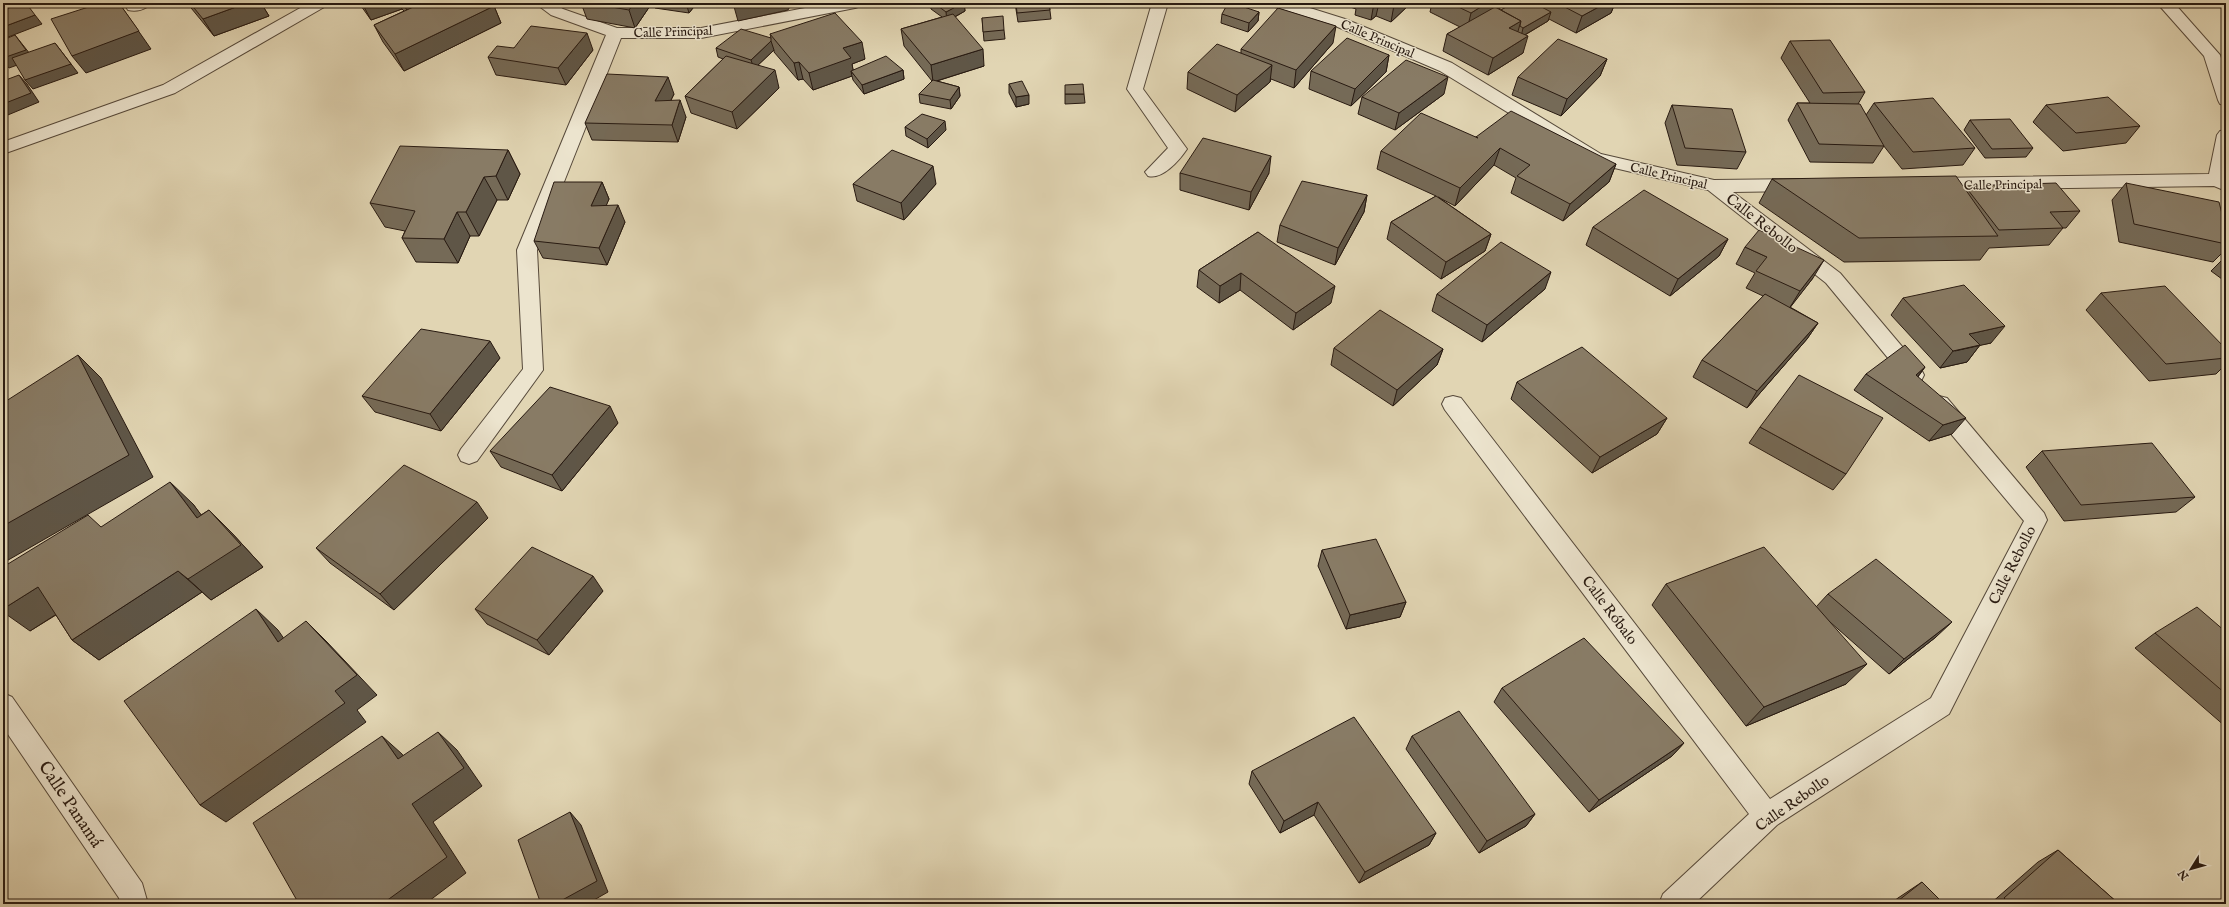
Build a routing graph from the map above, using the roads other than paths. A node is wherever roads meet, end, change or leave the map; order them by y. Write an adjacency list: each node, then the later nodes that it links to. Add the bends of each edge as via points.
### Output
1 (320, 3): 10 (street, via 169,89)
2 (542, 3): 7 (street, Calle Principal, via 557,12)
3 (855, 3): 7 (street, Calle Principal, via 701,33)
4 (1160, 3): 11 (street, via 1135,89 1178,149)
5 (1278, 3): 15 (street, Calle Principal, via 1339,22 1446,67 1595,158)
6 (2166, 3): 8 (street, via 2212,55)
7 (615, 32): 17 (street, via 527,250 533,370)
8 (2226, 100)
9 (2226, 135): 12 (street)
10 (3, 148)
11 (1154, 172)
12 (2222, 183): 13 (street, Calle Principal)
13 (1918, 184)
14 (1816, 185): 15 (street, Calle Principal)
15 (1714, 186): 19 (street, Calle Rebollo, via 1833,278 2036,520 1940,706)
16 (1453, 404): 19 (street, Calle Róbalo)
17 (469, 455)
18 (3, 705): 20 (street, Calle Panamá, via 132,893)
19 (1767, 816): 21 (street, Calle Rebollo)
20 (134, 904)
21 (1673, 904)

